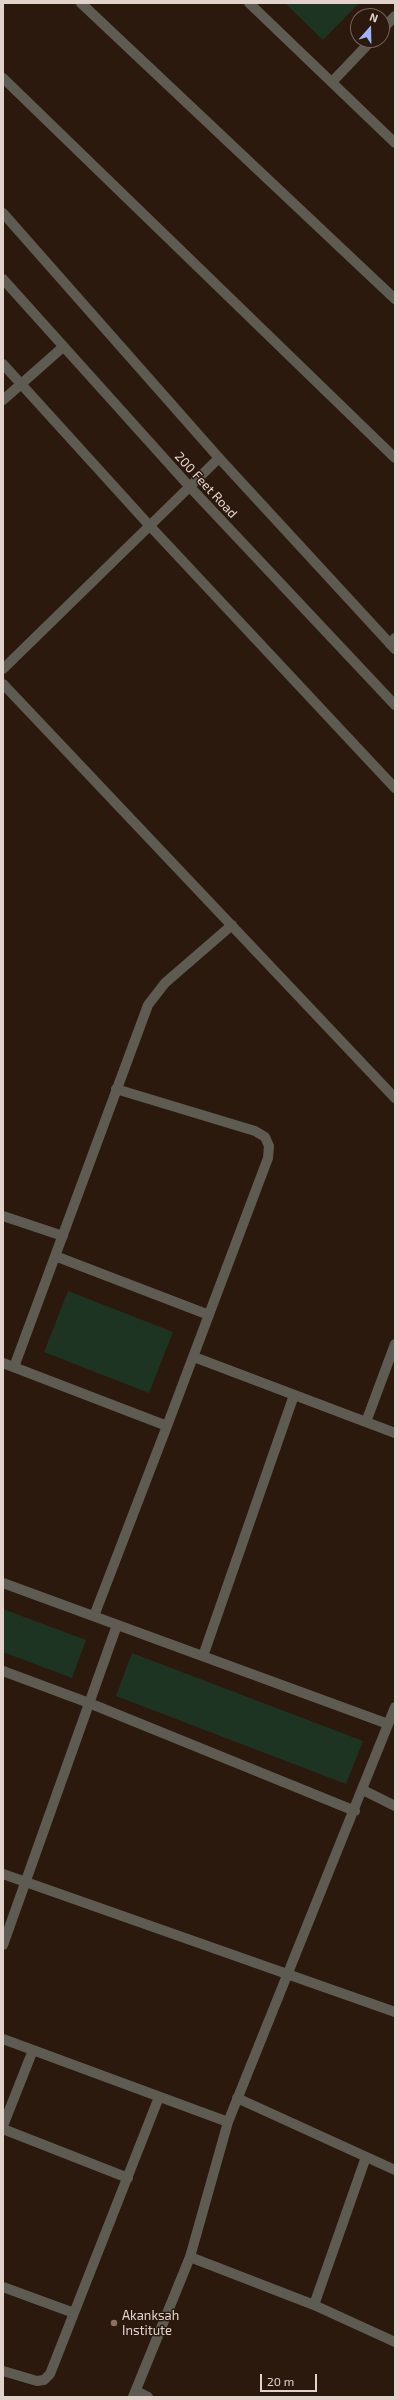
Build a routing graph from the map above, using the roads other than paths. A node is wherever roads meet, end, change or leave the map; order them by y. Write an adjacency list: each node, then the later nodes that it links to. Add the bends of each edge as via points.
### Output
1 (81, 3): 9 (street)
2 (249, 3): 5 (street)
3 (364, 48): 5 (street)
4 (3, 78): 15 (street)
5 (332, 82): 6 (street)
6 (395, 143)
7 (3, 213): 14 (street)
8 (3, 279): 10 (street, 200 Feet Road)
9 (395, 299)
10 (63, 347): 12 (street); 16 (street, 200 Feet Road)
11 (3, 364): 12 (street)
12 (21, 384): 13 (street); 17 (street)
13 (3, 400)
14 (219, 458): 16 (street); 18 (street)
15 (395, 458)
16 (189, 486): 17 (street); 21 (street, 200 Feet Road)
17 (149, 525): 19 (street); 22 (street)
18 (393, 644)
19 (3, 669)
20 (3, 684): 23 (street)
21 (395, 705)
22 (395, 788)
23 (232, 925): 24 (street, via 155,994 145,1012); 25 (street)
24 (116, 1089): 27 (street); 29 (street, via 255,1131 265,1137 269,1146 268,1158)
25 (395, 1098)
26 (3, 1216): 27 (street)
27 (63, 1236): 28 (street)
28 (55, 1256): 29 (street); 33 (street)
29 (210, 1315): 31 (street)
30 (395, 1344): 35 (street)
31 (194, 1357): 34 (street); 36 (street)
32 (3, 1363): 33 (street)
33 (14, 1367): 36 (street)
34 (294, 1395): 35 (street); 41 (street)
35 (366, 1422): 37 (street)
36 (167, 1426): 39 (street)
37 (395, 1433)
38 (3, 1583): 39 (street)
39 (94, 1616): 40 (street)
40 (117, 1625): 41 (street); 43 (street)
41 (202, 1656): 45 (street)
42 (3, 1671): 43 (street)
43 (89, 1703): 48 (street); 50 (street)
44 (395, 1708): 45 (street)
45 (388, 1724): 46 (street)
46 (363, 1790): 47 (street); 48 (street)
47 (395, 1806)
48 (355, 1811): 52 (street)
49 (3, 1874): 50 (street)
50 (25, 1882): 51 (street); 52 (street)
51 (3, 1944)
52 (287, 1974): 53 (street); 57 (street)
53 (395, 2012)
54 (3, 2039): 55 (street)
55 (33, 2050): 56 (street); 59 (street)
56 (159, 2097): 58 (street); 62 (street)
57 (237, 2098): 58 (street); 60 (street)
58 (228, 2122): 63 (street)
59 (3, 2127): 62 (street)
60 (366, 2157): 61 (street); 65 (street)
61 (395, 2170)
62 (128, 2178): 66 (street)
63 (190, 2257): 65 (street); 69 (street)
64 (3, 2287): 66 (street)
65 (314, 2305): 67 (street)
66 (74, 2313): 68 (street, via 50,2374 44,2380 28,2380)
67 (395, 2340)
68 (3, 2371)
69 (134, 2394): 70 (street)
70 (148, 2397)

